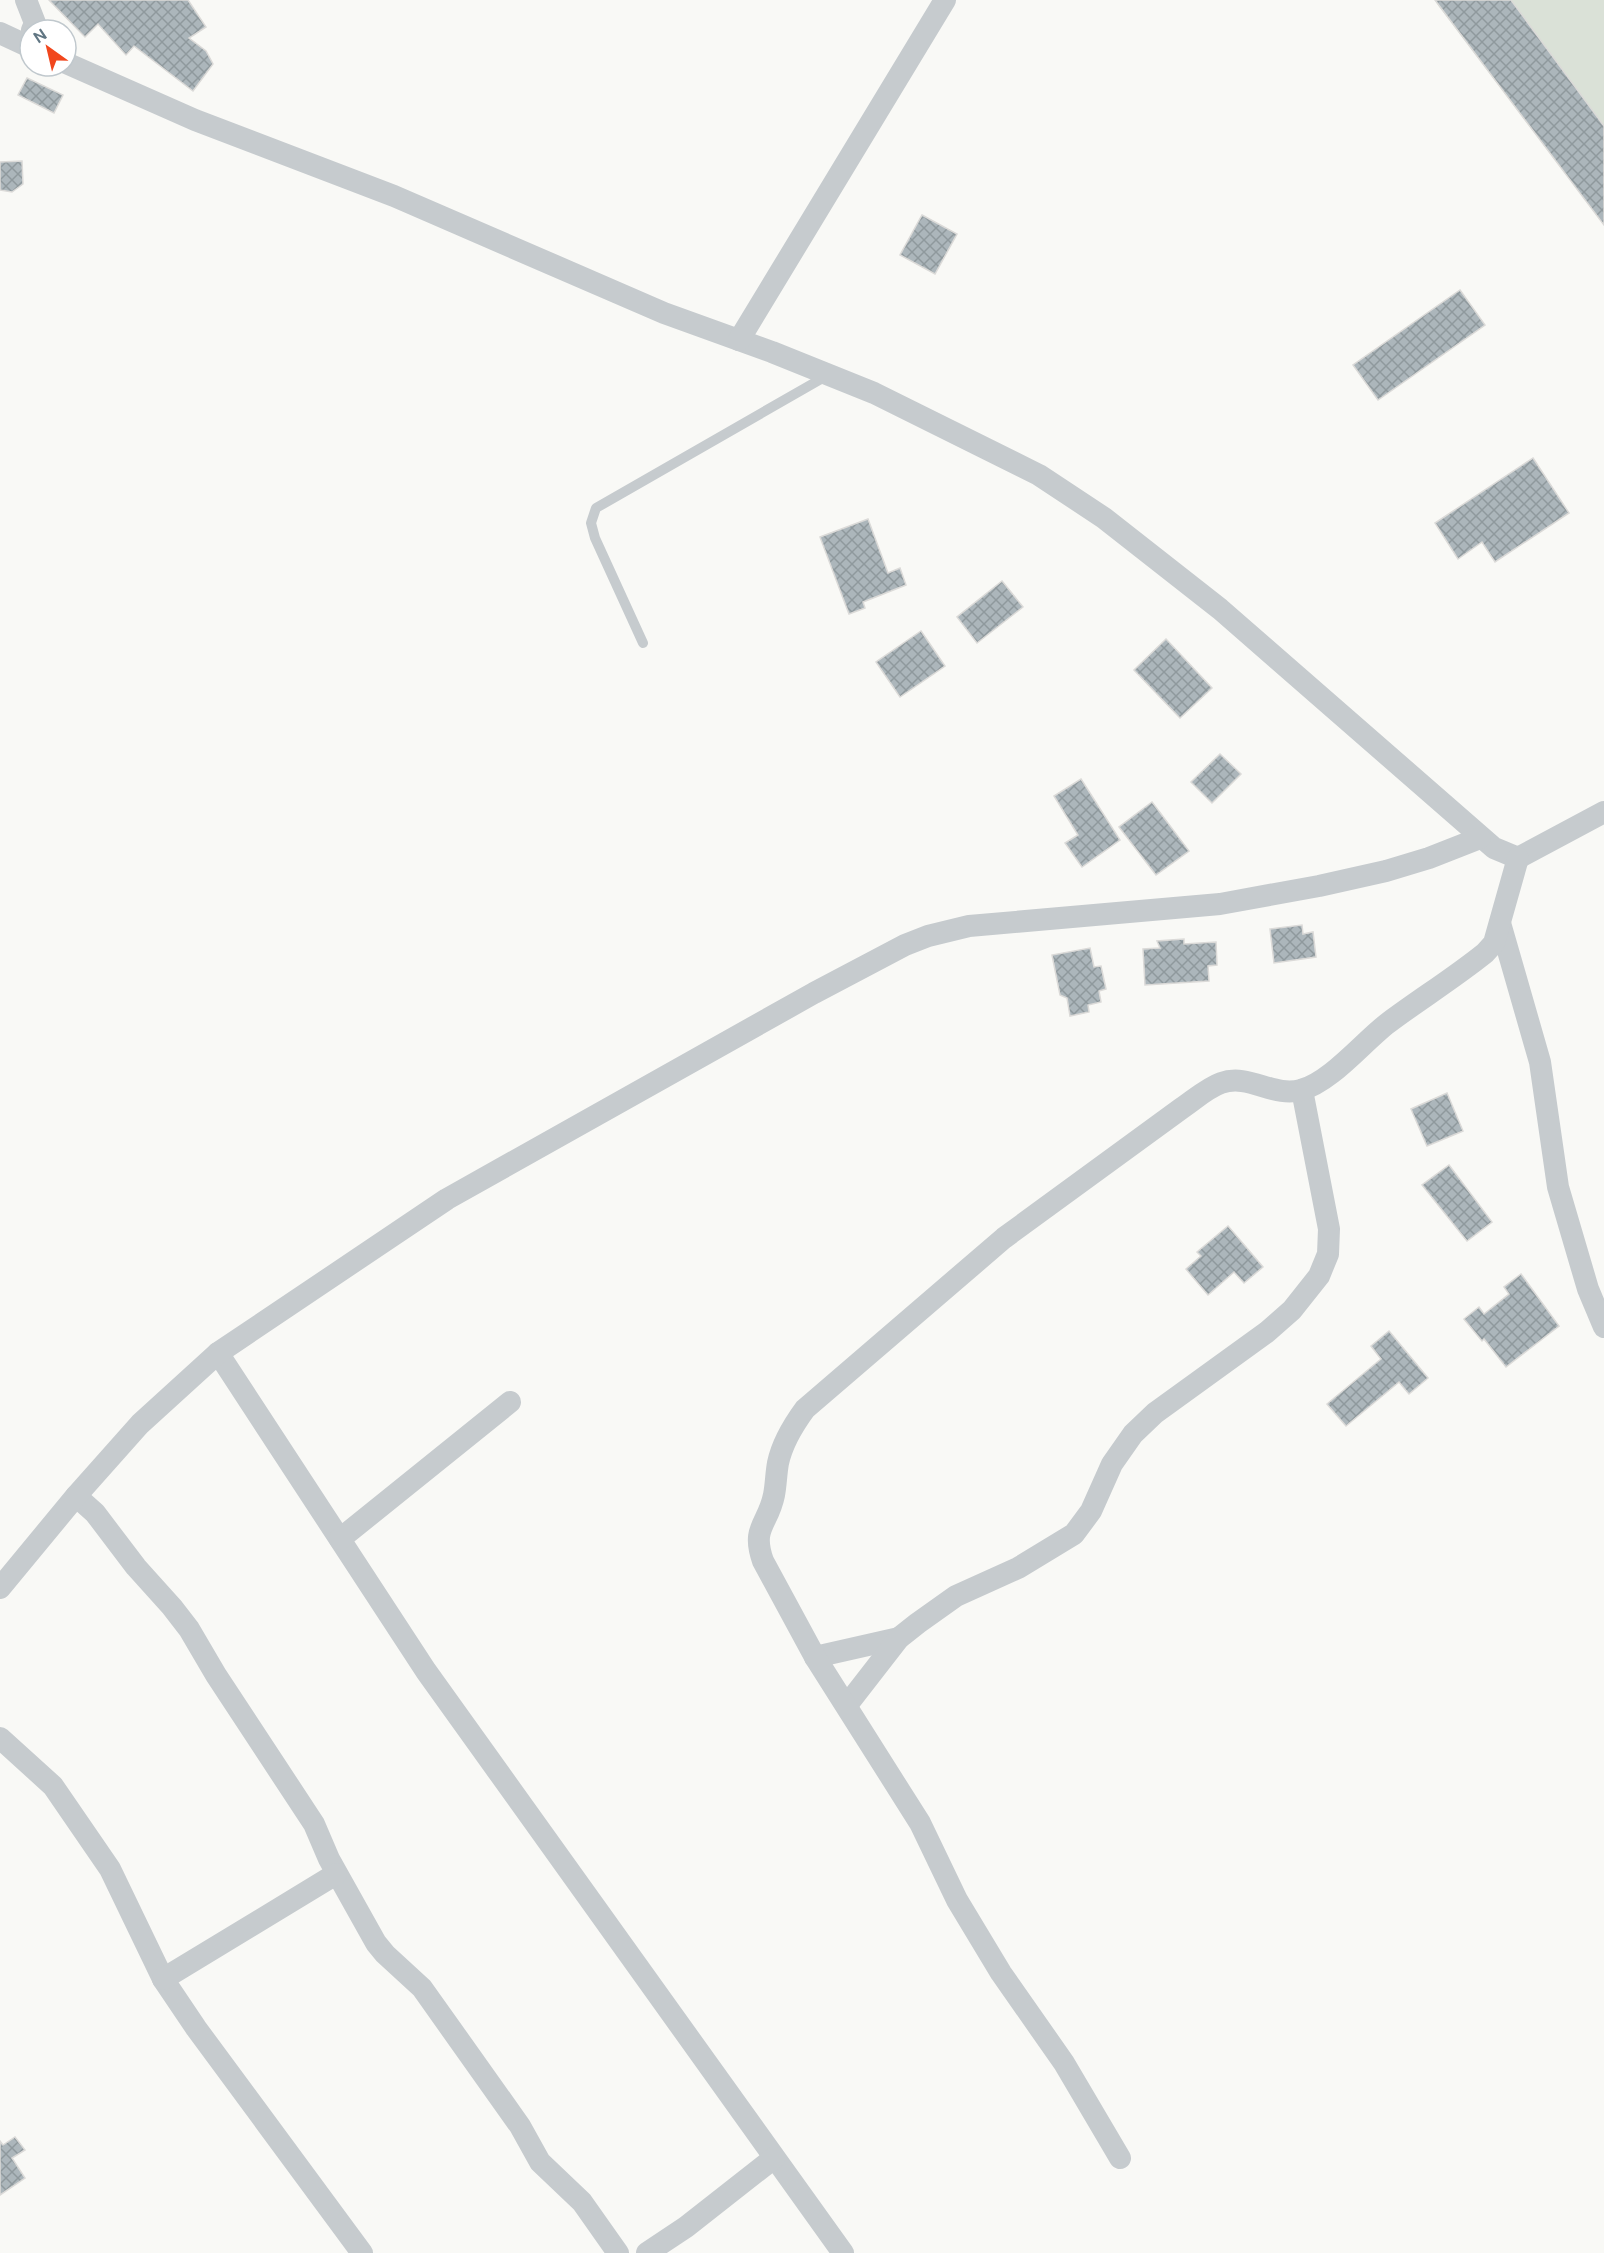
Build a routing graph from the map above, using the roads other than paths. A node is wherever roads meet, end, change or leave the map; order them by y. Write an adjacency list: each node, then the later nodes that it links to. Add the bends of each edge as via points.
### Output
1 (26, 0): 3 (street)
2 (945, 0): 7 (street)
3 (33, 18)
4 (0, 33): 5 (street)
5 (18, 37)
6 (78, 68): 7 (street, via 195,120 394,196 664,313)
7 (739, 340): 8 (street)
8 (828, 375): 9 (lane, via 596,508 591,523 595,538); 11 (street, via 874,393 1039,475 1104,518 1220,609)
9 (643, 643)
10 (1604, 812): 12 (street)
11 (1480, 838): 12 (street); 16 (street, via 1429,858 1319,886 1220,904 969,926 905,945 447,1199)
12 (1518, 858): 13 (street)
13 (1500, 923): 14 (street, via 1494,943 1485,953 1387,1025 1340,1066); 15 (street, via 1540,1062 1558,1187 1588,1289)
14 (1302, 1090): 21 (street, via 1329,1229 1328,1254 1319,1276 1292,1310 1267,1332 1163,1406 1133,1434 1074,1534 1018,1568 956,1596); 22 (street, via 1281,1093 1241,1081 1213,1087 1004,1238 805,1409 778,1460 774,1496 758,1531 757,1545)
15 (1604, 1327)
16 (218, 1353): 18 (street, via 140,1424); 19 (street)
17 (510, 1402): 19 (street)
18 (76, 1496): 20 (street); 25 (street, via 95,1513 189,1629 314,1824)
19 (340, 1539): 27 (street, via 426,1671)
20 (0, 1588)
21 (899, 1638): 22 (street); 23 (street)
22 (815, 1657): 23 (street)
23 (847, 1705): 28 (street, via 920,1823 957,1900 1001,1973 1064,2063)
24 (0, 1738): 26 (street, via 53,1786 103,1860)
25 (336, 1874): 26 (street); 30 (street, via 376,1943 422,1988 520,2126 540,2162 582,2202)
26 (164, 1979): 29 (street)
27 (774, 2158): 31 (street); 32 (street)
28 (1120, 2158)
29 (362, 2253)
30 (618, 2253)
31 (647, 2253)
32 (843, 2253)

